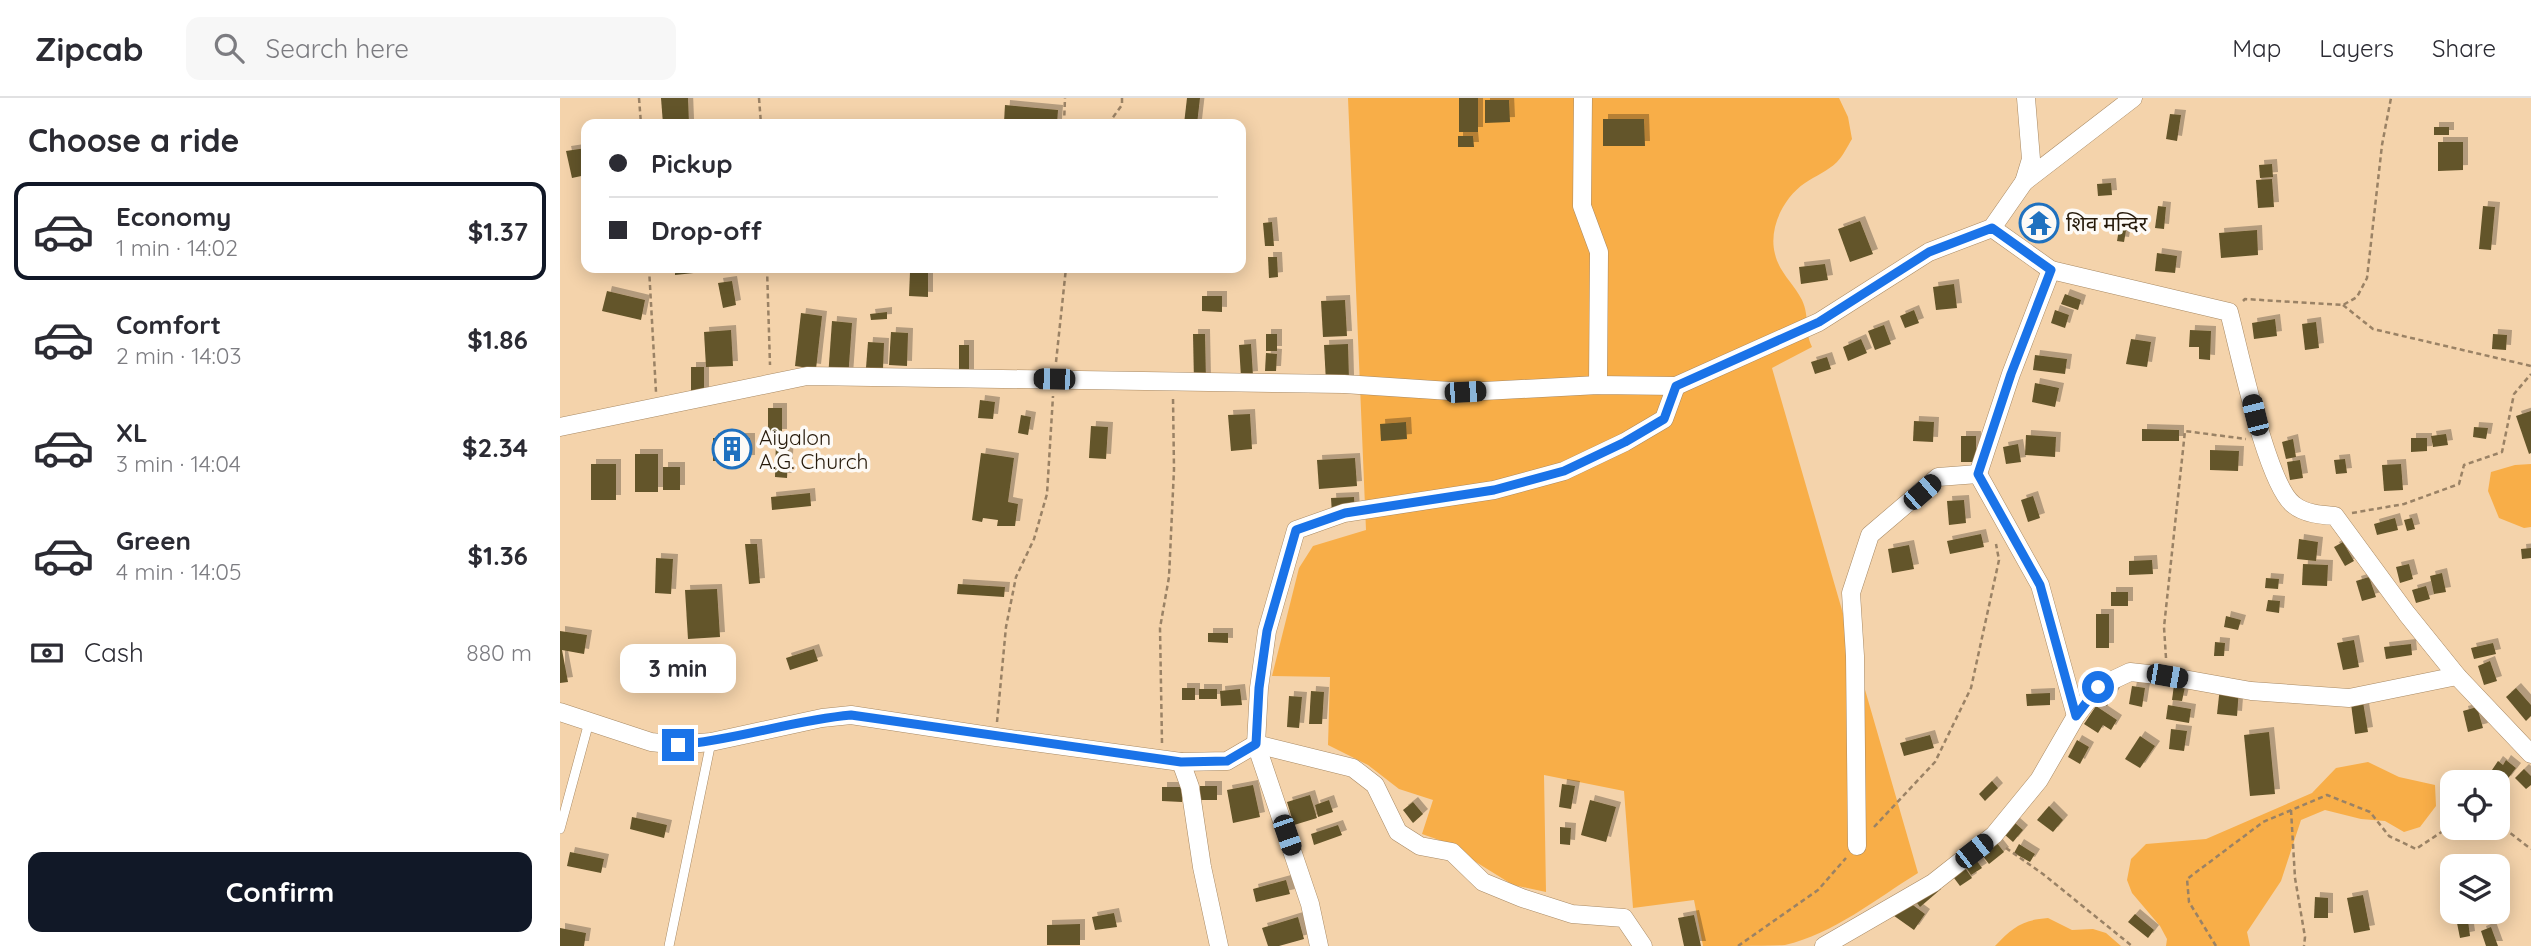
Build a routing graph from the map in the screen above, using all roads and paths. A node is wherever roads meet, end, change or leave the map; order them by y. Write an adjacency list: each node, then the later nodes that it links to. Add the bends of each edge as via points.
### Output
1 (639, 98): 9 (path)
2 (759, 98): 10 (path)
3 (1065, 98): 11 (path)
4 (1122, 98): 12 (path)
5 (1583, 98): 25 (street, via 1582,206 1599,252)
6 (2026, 98): 13 (street, via 2031,159)
7 (2133, 98): 13 (street)
8 (2391, 98): 19 (path, via 2367,278 2357,297)
9 (641, 119)
10 (761, 119)
11 (1064, 119)
12 (1112, 119)
13 (2024, 182): 14 (street)
14 (1992, 228): 15 (street); 26 (street, via 1929,252 1819,322)
15 (2051, 270): 20 (street); 31 (street)
16 (649, 273): 28 (path)
17 (767, 273): 27 (path, via 771,368)
18 (1065, 273): 23 (path)
19 (2343, 305): 20 (path, via 2245,299); 21 (path, via 2373,329)
20 (2229, 312): 30 (street)
21 (2531, 366)
22 (2531, 374): 32 (path, via 2514,394 2502,452 2464,465 2459,484 2404,504)
23 (1054, 379): 24 (street); 27 (street, via 807,376); 39 (path, via 1047,494 1016,578 1006,626)
24 (1173, 380): 25 (street, via 1465,392); 43 (path, via 1169,577 1160,628)
25 (1598, 385): 26 (street)
26 (1676, 386): 41 (street, via 1664,419 1564,471 1494,490 1345,513 1296,530 1267,631)
27 (754, 387): 28 (street)
28 (657, 405): 29 (street)
29 (560, 427)
30 (2262, 441): 32 (street, via 2291,504); 34 (path, via 2185,431 2164,627)
31 (1978, 474): 37 (street, via 2040,585); 50 (street, via 1938,477 1870,535 1851,593)
32 (2335, 516): 35 (street)
33 (1994, 533): 50 (path, via 1999,560 1971,688 1935,762)
34 (2167, 676): 35 (street, via 2251,691 2349,698); 37 (street, via 2130,672 2098,687)
35 (2457, 676): 42 (street)
36 (560, 712): 38 (street)
37 (2076, 716): 49 (street, via 2039,780)
38 (589, 722): 40 (street, via 652,742); 46 (lane)
39 (996, 737): 40 (street, via 851,715); 43 (street)
40 (711, 742): 52 (lane)
41 (1256, 744): 44 (street, via 1227,761); 54 (street, via 1310,904); 55 (street, via 1353,768 1375,785 1398,832 1420,846 1452,852 1483,882 1522,898 1572,914 1624,918)
42 (2531, 754)
43 (1162, 759): 44 (street)
44 (1181, 762): 53 (street, via 1190,787)
45 (2291, 810): 47 (path, via 2327,795 2371,812 2389,836 2416,849); 59 (path, via 2263,822 2187,879 2189,902); 60 (path)
46 (560, 829)
47 (2440, 833)
48 (2510, 833): 51 (path)
49 (1994, 835): 57 (street, via 1933,883); 58 (path)
50 (1857, 846): 56 (path, via 1818,890)
51 (2531, 849)
52 (669, 946)
53 (1219, 946)
54 (1318, 946)
55 (1643, 946)
56 (1738, 946)
57 (1824, 946)
58 (2132, 946)
59 (2216, 946)
60 (2304, 946)

